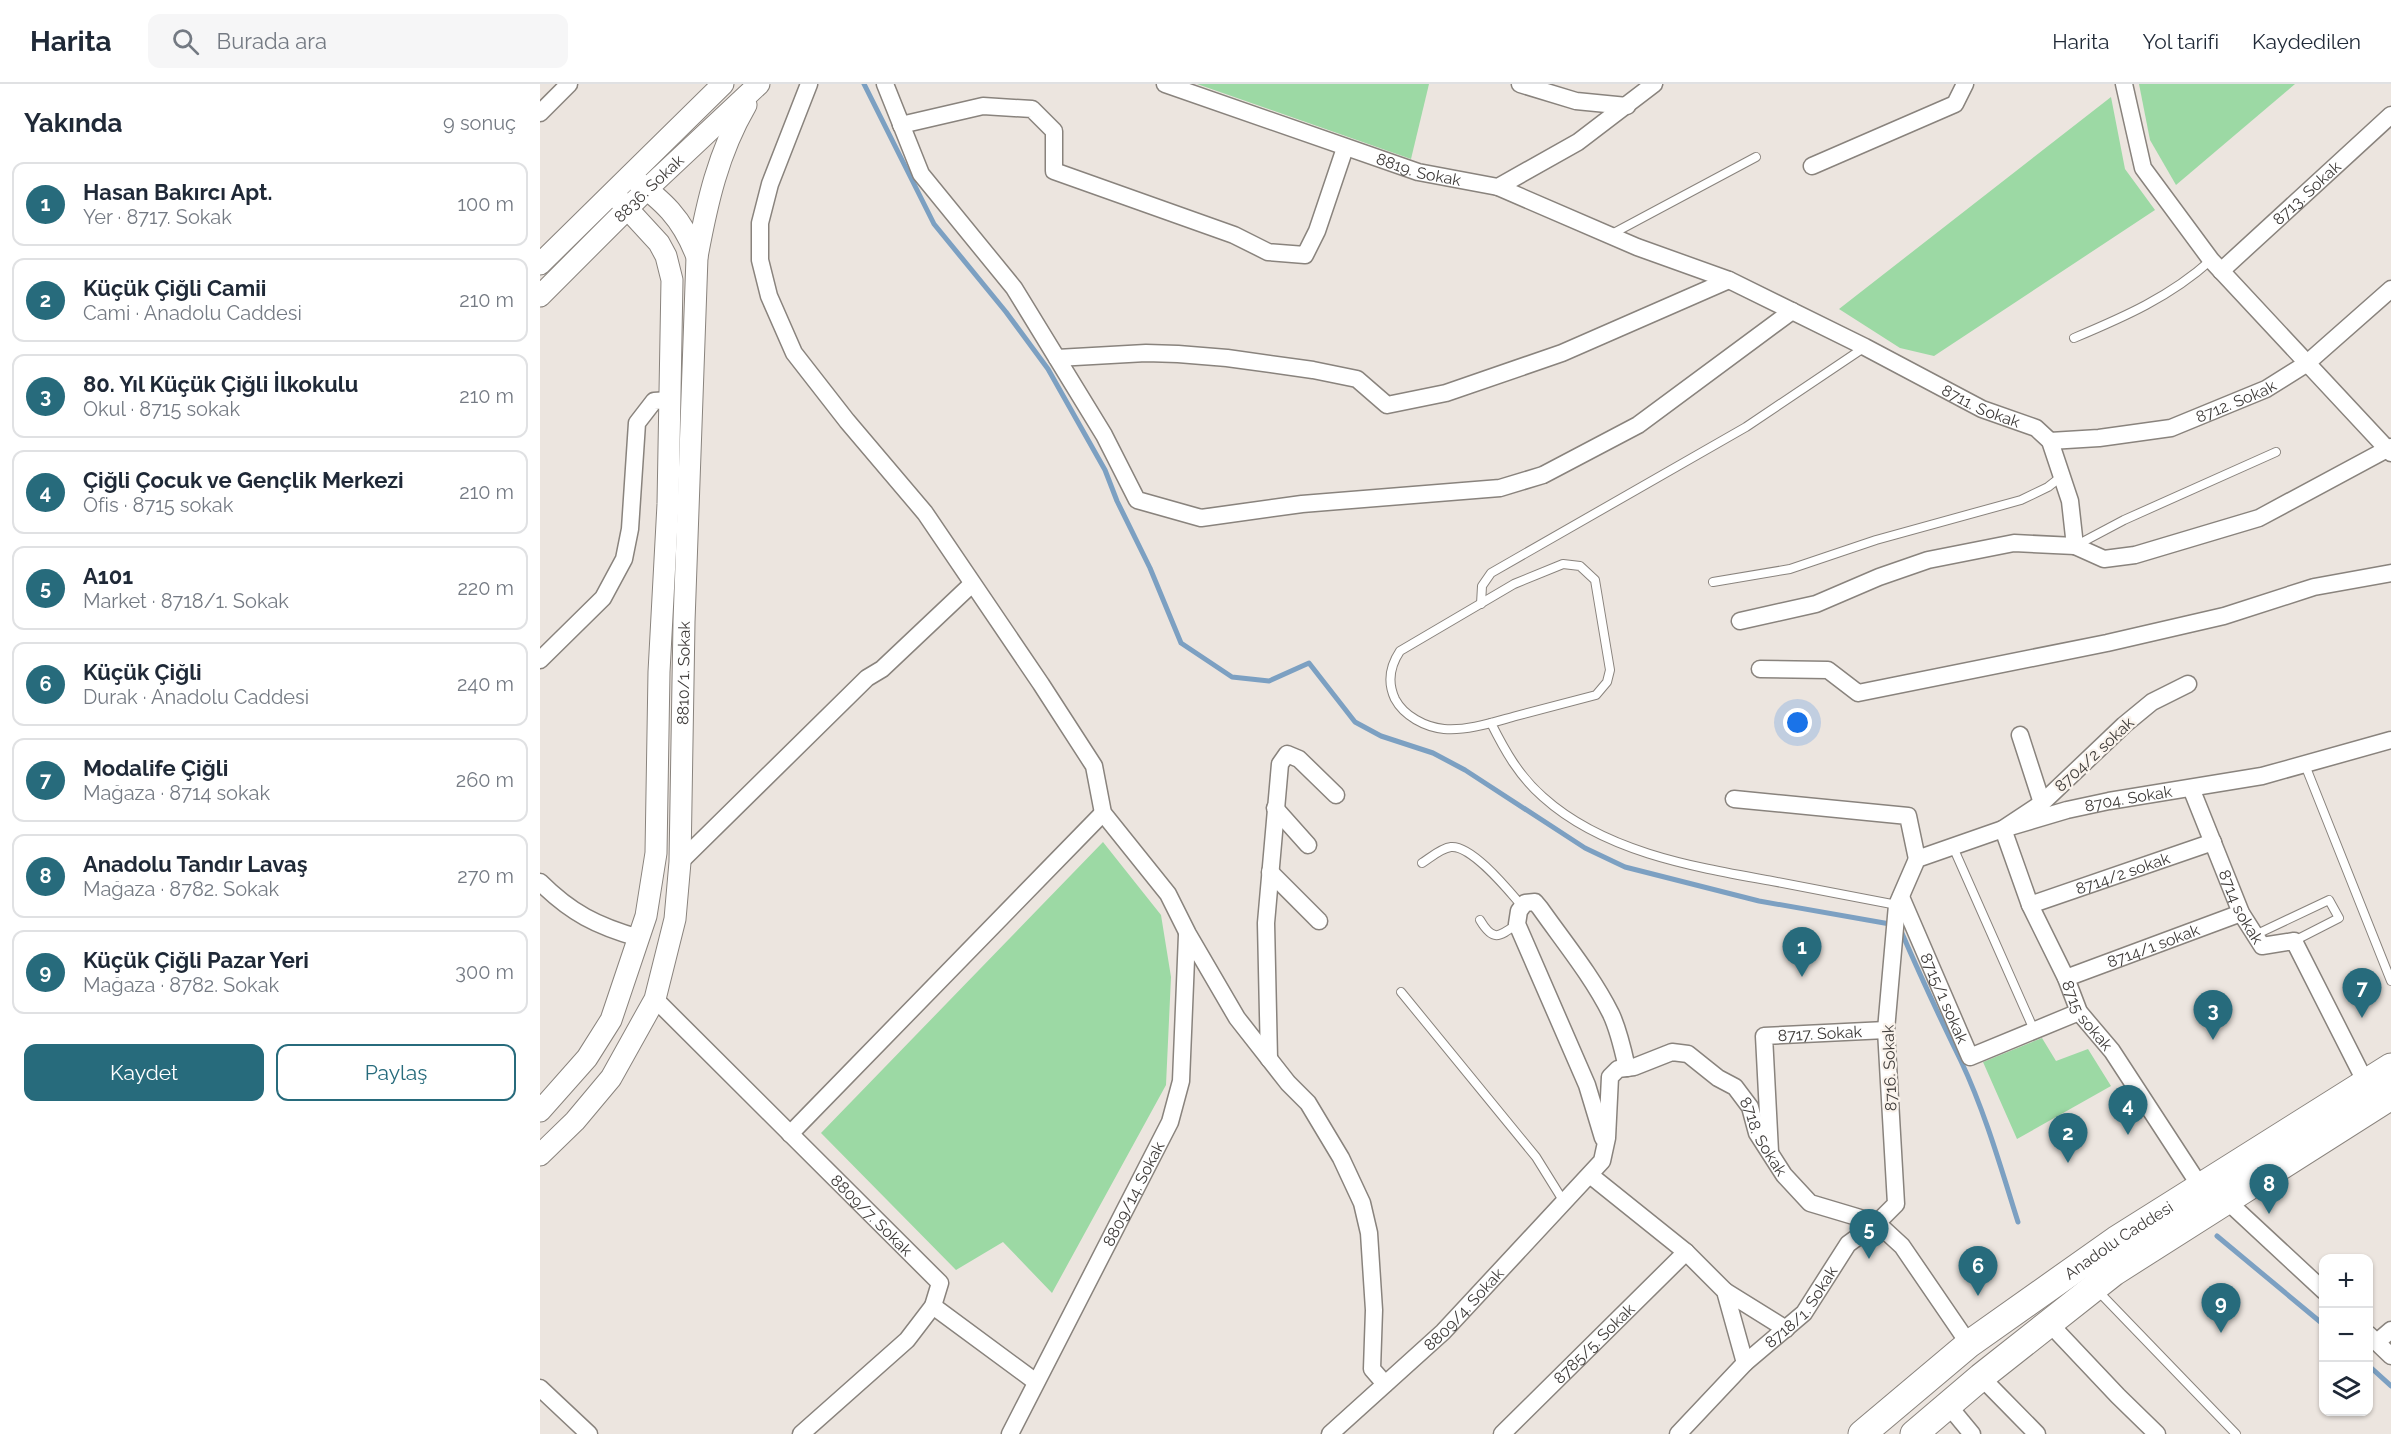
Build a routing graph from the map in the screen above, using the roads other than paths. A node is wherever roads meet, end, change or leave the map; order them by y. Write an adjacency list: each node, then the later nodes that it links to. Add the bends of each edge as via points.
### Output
1 (569, 84): 12 (street)
2 (723, 84): 18 (street)
3 (809, 84): 43 (street, via 770,184 760,223 760,260 769,296 794,353 925,513)
4 (885, 84): 14 (street)
5 (1165, 84): 15 (street, 8819. Sokak)
6 (1520, 84): 11 (street, via 1576,101)
7 (1654, 84): 11 (street)
8 (1965, 84): 17 (street, via 1955,104)
9 (2124, 84): 26 (street, via 2143,168)
10 (758, 85): 20 (street, 8836. Sokak); 24 (street, via 733,128 715,173)
11 (1627, 106): 19 (street, via 1578,142)
12 (540, 113)
13 (2391, 115): 26 (street, 8713. Sokak)
14 (901, 124): 15 (street, via 983,105 1032,109 1054,130 1054,171 1234,235 1268,252 1305,255); 33 (street, via 921,174 1014,288)
15 (1345, 148): 19 (street, 8819. Sokak, via 1418,172)
16 (1756, 157): 23 (lane)
17 (1812, 166)
18 (630, 176): 20 (street, 8810/1. Sokak); 21 (street)
19 (1498, 187): 23 (street, 8711. Sokak)
20 (647, 189): 22 (street, 8836. Sokak); 24 (street, 8810/1. Sokak, via 677,217)
21 (613, 193): 22 (street, 8810/1. Sokak); 25 (street)
22 (627, 210): 29 (street, 8836. Sokak); 35 (street, 8810/1. Sokak, via 659,243 672,280)
23 (1610, 235): 27 (street, 8711. Sokak)
24 (697, 257): 64 (street, 8810/1. Sokak, via 684,622)
25 (540, 264)
26 (2216, 266): 31 (lane, via 2158,300); 34 (street)
27 (1729, 280): 30 (street, 8711. Sokak); 33 (street, via 1562,352 1446,393 1387,405 1358,380 1313,370 1146,353)
28 (2391, 289): 34 (street, 8712. Sokak)
29 (540, 296)
30 (1792, 311): 32 (street, 8711. Sokak); 33 (street, via 1638,425 1543,475 1500,488 1302,504 1201,518 1137,500 1104,435)
31 (2074, 338)
32 (1865, 347): 36 (street, 8711. Sokak, via 1982,409 2036,429); 44 (lane, via 1746,427 1491,573 1482,586)
33 (1057, 358)
34 (2306, 364): 36 (street, 8712. Sokak, via 2266,389 2171,428); 37 (street)
35 (669, 399): 46 (street, via 654,401 637,423 630,529 624,559 603,598); 77 (street, 8810/1. Sokak, via 656,853)
36 (2050, 441): 39 (street)
37 (2390, 450): 40 (street, via 2259,518 2135,555 2104,559)
38 (2276, 452): 40 (lane)
39 (2062, 476): 40 (street, via 2070,501); 42 (lane, via 2021,500 1790,569)
40 (2075, 546): 45 (street, via 2014,543 1928,560 1816,604)
41 (2391, 573): 47 (street, via 2314,586 2224,616 2107,643 1858,693 1828,670)
42 (1713, 582)
43 (972, 584): 58 (street, via 1094,766); 64 (street, via 882,669 867,678)
44 (1481, 604): 49 (lane, via 1400,651 1392,666 1390,682 1402,708 1425,724 1454,729); 49 (lane, via 1537,573 1563,564 1580,566 1595,580 1610,664 1607,682 1596,695)
45 (1740, 621)
46 (540, 660)
47 (1760, 669)
48 (2188, 684): 56 (street, 8704/2 sokak, via 2152,702 2124,724)
49 (1491, 723): 68 (lane, via 1505,752 1529,784 1560,811 1596,832 1684,863)
50 (2020, 735): 56 (street)
51 (2391, 740): 52 (street, 8704. Sokak)
52 (2305, 765): 53 (street, 8704. Sokak); 80 (lane)
53 (2190, 788): 59 (street, 8704. Sokak, via 2109,801); 60 (street, 8714 sokak)
54 (1336, 795): 57 (street, via 1299,759 1287,754 1280,764)
55 (1734, 799): 63 (street, via 1908,816)
56 (2042, 803): 59 (street, 8704/2 sokak)
57 (1275, 808): 61 (street); 66 (street)
58 (1103, 813): 75 (street, via 1168,894); 92 (street)
59 (2003, 829): 62 (street, 8704. Sokak); 69 (street, 8715 sokak)
60 (2213, 842): 69 (street, 8714/2 sokak); 71 (street, 8714 sokak)
61 (1308, 845)
62 (1953, 847): 63 (street, 8704. Sokak); 85 (lane)
63 (1917, 859): 68 (street)
64 (681, 862): 82 (street, 8810/1. Sokak, via 675,919)
65 (1422, 863): 70 (lane, via 1448,848 1458,848 1494,875)
66 (1270, 872): 73 (street); 86 (street, via 1266,923)
67 (540, 882): 77 (street, via 583,918)
68 (1899, 901): 84 (street, 8716. Sokak); 85 (street, 8715/1 sokak, via 1970,1057)
69 (2030, 905): 79 (street, 8715 sokak)
70 (1522, 906): 74 (street); 88 (street, via 1532,901 1540,908 1593,984 1612,1015)
71 (2241, 913): 76 (street, 8714 sokak); 79 (street, 8714/1 sokak)
72 (1480, 920): 74 (lane, via 1494,935)
73 (1319, 921)
74 (1517, 924): 93 (street, via 1587,1085)
75 (1188, 934): 86 (street, via 1237,1018); 114 (street, 8809/14. Sokak, via 1181,1080 1170,1122)
76 (2256, 936): 78 (street, 8714 sokak, via 2262,946); 78 (lane, via 2329,900 2339,918)
77 (639, 938): 91 (street, 8810/1. Sokak, via 611,1020 587,1058)
78 (2294, 941): 89 (street, 8714 sokak)
79 (2066, 978): 83 (street, 8715 sokak)
80 (2391, 981)
81 (1401, 992): 99 (lane, via 1536,1157)
82 (655, 999): 92 (street, 8809/7. Sokak); 95 (street, 8810/1. Sokak, via 611,1078)
83 (2079, 1012): 85 (street, 8715/1 sokak); 97 (street, 8715 sokak, via 2112,1051)
84 (1886, 1030): 94 (street, 8717. Sokak, via 1764,1036); 100 (street, 8716. Sokak, via 1896,1204)
85 (2034, 1030)
86 (1269, 1059): 115 (street, via 1308,1103 1362,1203 1372,1264 1372,1369)
87 (2391, 1067): 89 (highway, Anadolu Caddesi)
88 (1627, 1068): 93 (street, 8718. Sokak, via 1618,1069 1610,1077); 94 (street, 8718. Sokak, via 1672,1052 1688,1054 1735,1087 1750,1107 1757,1133)
89 (2366, 1083): 97 (highway, Anadolu Caddesi)
90 (2391, 1096): 98 (highway, Anadolu Caddesi)
91 (540, 1111)
92 (790, 1134): 105 (street, 8809/7. Sokak, via 940,1283)
93 (1605, 1144): 96 (street, 8718. Sokak, via 1602,1161)
94 (1770, 1154): 100 (street, 8718. Sokak, via 1810,1203)
95 (540, 1155)
96 (1590, 1175): 99 (street, 8809/4. Sokak); 101 (street)
97 (2200, 1186): 110 (highway, Anadolu Caddesi)
98 (2226, 1200): 102 (street); 103 (highway, Anadolu Caddesi)
99 (1564, 1202): 115 (street, 8809/4. Sokak, via 1443,1332)
100 (1877, 1223): 107 (street, 8718/1. Sokak, via 1848,1244 1804,1313); 110 (street, 8718. Sokak, via 1902,1246)
101 (1686, 1252): 104 (street); 122 (street, 8785/5. Sokak)
102 (2319, 1286)
103 (2095, 1287): 106 (highway, Anadolu Caddesi); 129 (lane)
104 (1725, 1291): 107 (street); 112 (street)
105 (933, 1306): 114 (street); 119 (street, via 907,1340)
106 (2049, 1323): 113 (highway, Anadolu Caddesi); 128 (street)
107 (1786, 1329): 112 (street, 8718/1. Sokak)
108 (2391, 1330): 109 (street)
109 (2373, 1338): 111 (street)
110 (1969, 1344): 124 (highway, Anadolu Caddesi)
111 (2391, 1356)
112 (1745, 1363): 123 (street, 8718/1. Sokak)
113 (1981, 1377): 117 (highway, Anadolu Caddesi); 127 (street)
114 (1036, 1382): 120 (street, 8809/14. Sokak)
115 (1385, 1384): 121 (street, 8809/4. Sokak)
116 (540, 1388): 118 (street)
117 (1948, 1405): 125 (highway, Anadolu Caddesi); 126 (street)
118 (589, 1434)
119 (801, 1434)
120 (1010, 1434)
121 (1330, 1434)
122 (1502, 1434)
123 (1678, 1434)
124 (1862, 1434)
125 (1914, 1434)
126 (1972, 1434)
127 (2037, 1434)
128 (2157, 1434)
129 (2236, 1434)

